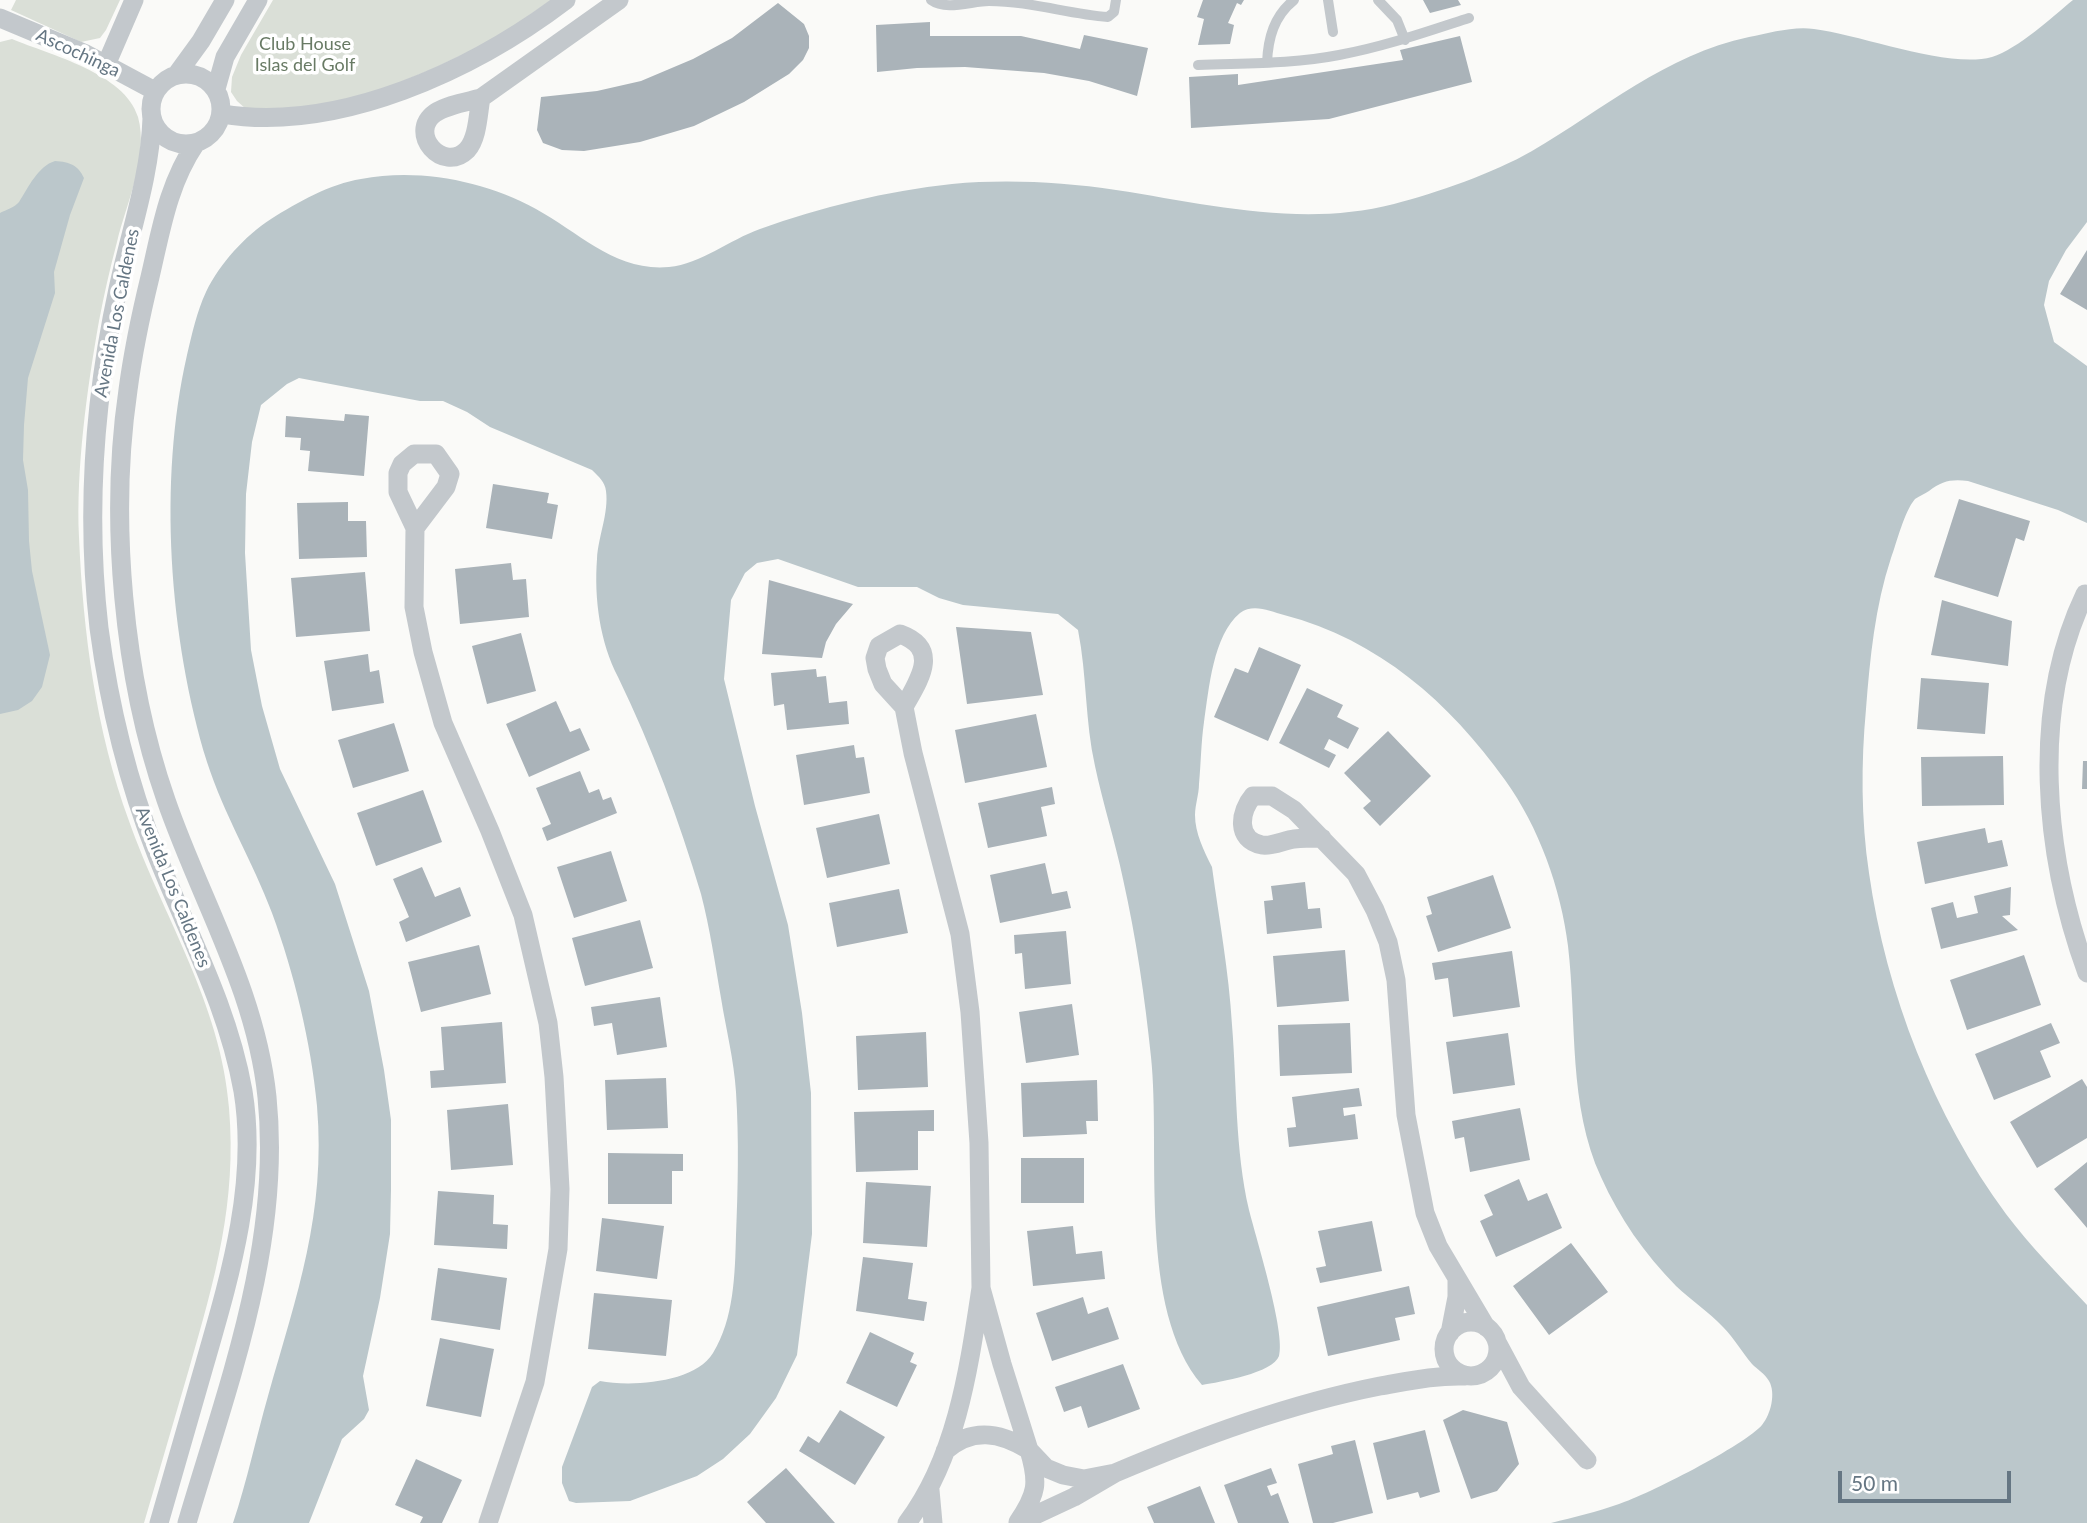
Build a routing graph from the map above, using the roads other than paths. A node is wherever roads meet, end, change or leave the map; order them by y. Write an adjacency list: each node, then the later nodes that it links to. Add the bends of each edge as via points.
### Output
1 (134, 0): 17 (street)
2 (225, 0): 19 (street)
3 (258, 0): 20 (street, via 225,57)
4 (566, 0): 23 (street, via 506,41 386,96 316,115 248,118)
5 (618, 0): 22 (street)
6 (931, 0): 11 (lane, via 949,5)
7 (1116, 0): 11 (lane, via 1108,17)
8 (1294, 0): 16 (lane, via 1268,40)
9 (1328, 0): 14 (lane)
10 (1378, 0): 15 (lane, via 1396,20)
11 (1014, 1)
12 (0, 18): 17 (street, Ascochinga)
13 (1469, 18): 15 (lane)
14 (1333, 32)
15 (1405, 40): 16 (lane, via 1337,56)
16 (1267, 63): 18 (lane)
17 (106, 65): 21 (street, Ascochinga)
18 (1198, 65)
19 (177, 74): 20 (street, via 199,75); 21 (street)
20 (216, 89): 23 (street)
21 (155, 91): 24 (street)
22 (481, 98)
23 (222, 114): 25 (street, via 213,132)
24 (152, 118): 25 (street, via 164,137); 44 (street, Avenida Los Caldenes, via 151,148 103,369 95,442 92,505 100,629 132,782 231,1040 243,1093 246,1177 229,1275)
25 (196, 143): 45 (street, Avenida Los Caldenes, via 168,197 129,379 122,446 123,581 141,715 164,797 241,982 264,1068 270,1143 267,1221 257,1279)
26 (415, 528): 46 (street, via 414,607 423,652 443,723 523,915 548,1023 554,1077 558,1249 536,1382)
27 (2085, 594): 30 (street, via 2055,681 2049,766 2053,838)
28 (904, 707): 32 (street, via 962,947 979,1143)
29 (1322, 838): 31 (street, via 1356,874 1388,942 1396,980 1406,1115 1425,1213)
30 (2087, 973)
31 (1457, 1278): 33 (street); 34 (street)
32 (981, 1288): 39 (street); 40 (street, via 959,1406)
33 (1486, 1327): 34 (street, via 1471,1323 1456,1328); 35 (street)
34 (1448, 1337): 36 (street, via 1446,1359 1457,1372); 37 (street)
35 (1497, 1344): 36 (street, via 1496,1361 1484,1373); 38 (street)
36 (1471, 1376): 37 (street); 38 (street, via 1499,1376)
37 (1415, 1380): 42 (street, via 1303,1405 1184,1444)
38 (1521, 1387): 41 (street)
39 (1028, 1450): 40 (street, via 1011,1439 975,1435 956,1441); 42 (street, via 1046,1468 1063,1475 1084,1479); 49 (street, via 1035,1481 1032,1501)
40 (945, 1451): 43 (street)
41 (1587, 1460)
42 (1115, 1473): 49 (street)
43 (930, 1490): 47 (street); 48 (street)
44 (159, 1523)
45 (187, 1523)
46 (488, 1523)
47 (907, 1523)
48 (933, 1523)
49 (1018, 1523)

